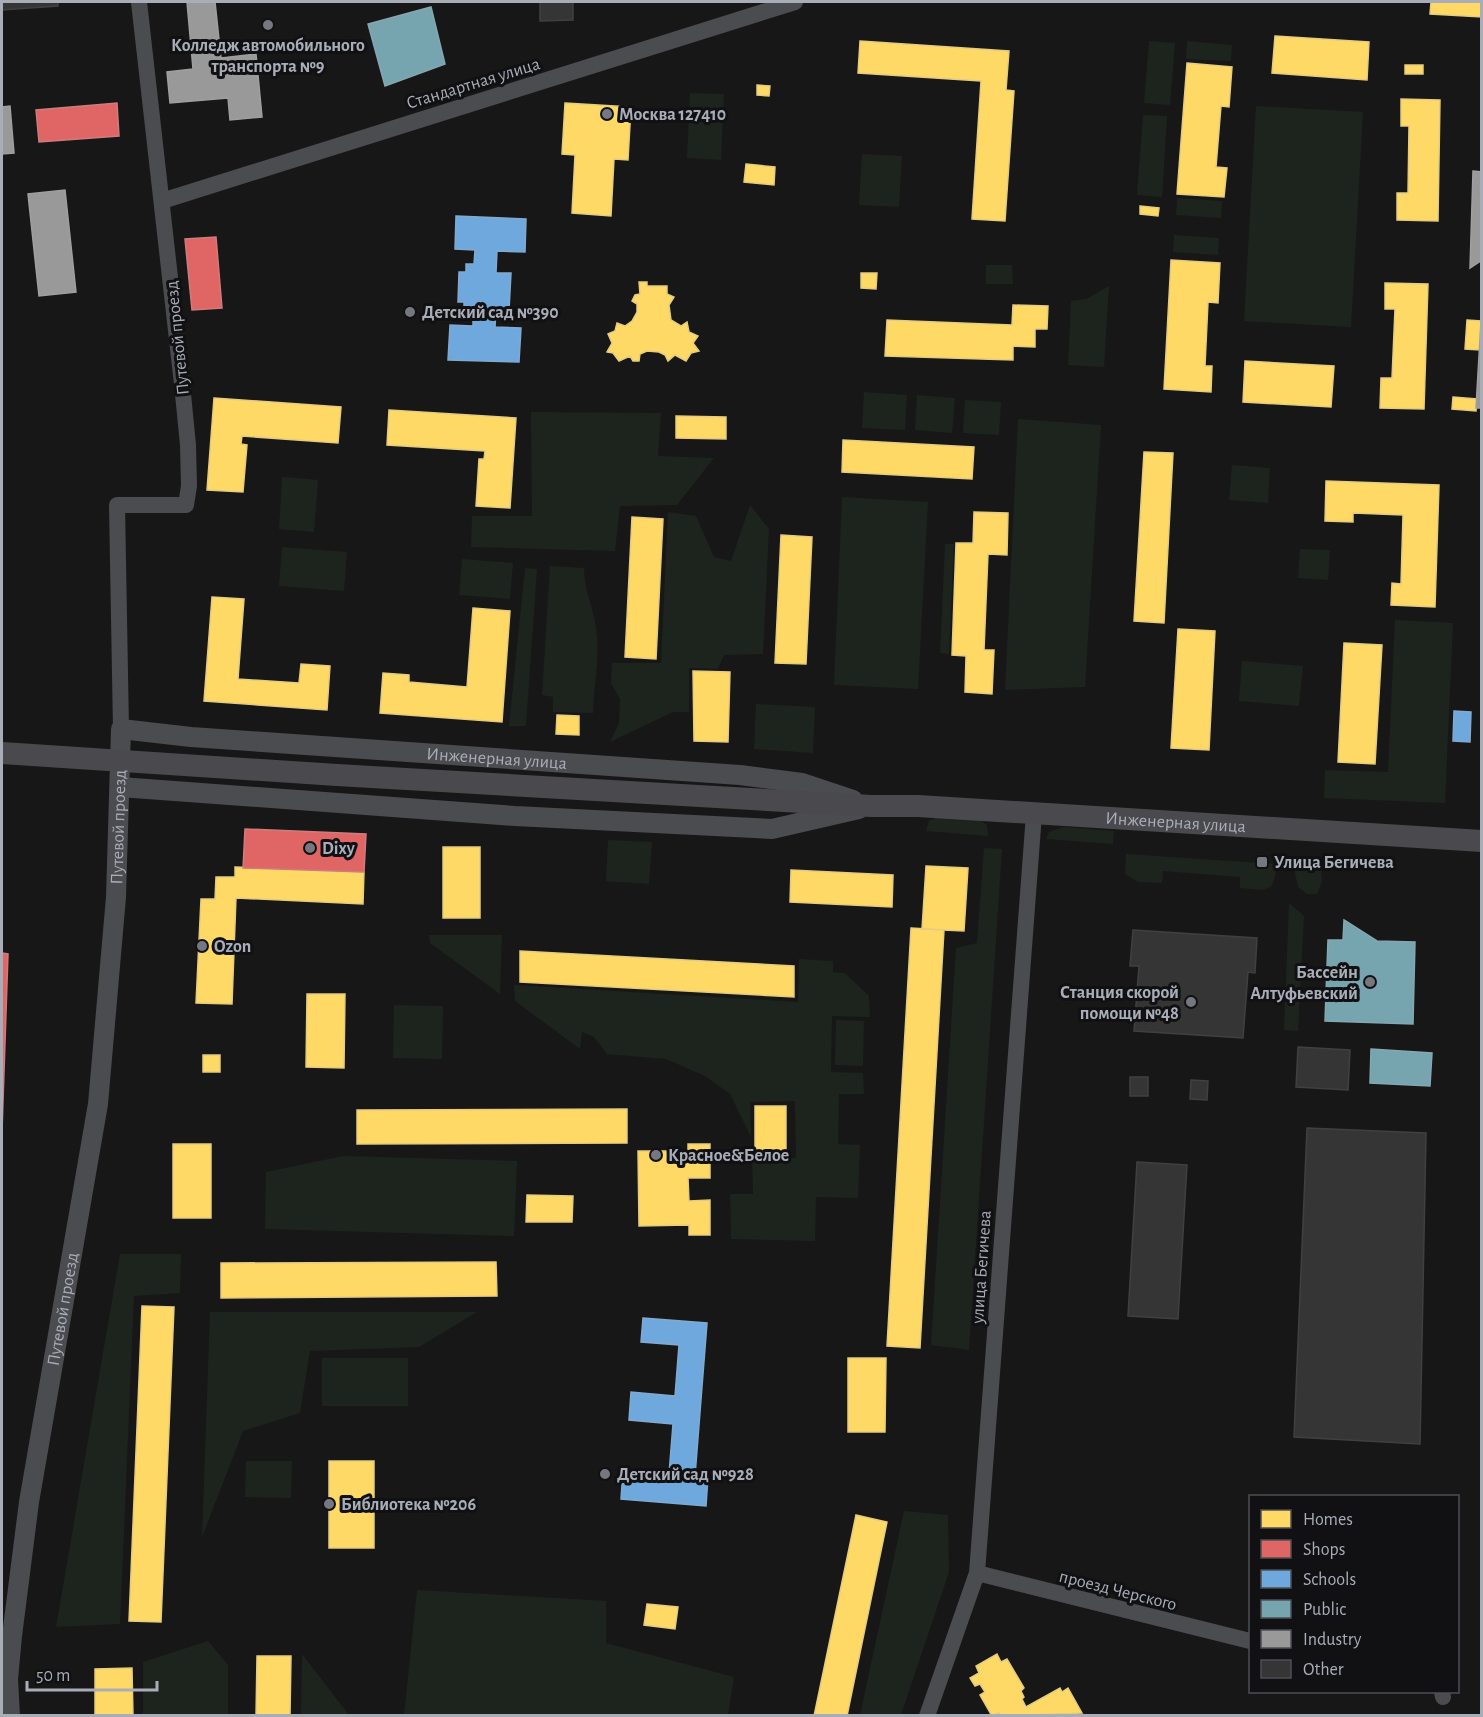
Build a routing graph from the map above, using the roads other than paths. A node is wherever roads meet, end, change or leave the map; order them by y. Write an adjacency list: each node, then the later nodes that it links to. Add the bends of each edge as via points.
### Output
1 (139, 2): 3 (street, Путевой проезд)
2 (795, 2): 3 (street, Стандартная улица)
3 (162, 201): 4 (street, Путевой проезд, via 189,486 186,505 117,505)
4 (121, 729): 6 (street, Путевой проезд); 7 (street, Инженерная улица, via 740,775 802,783)
5 (2, 753): 7 (main road, bridge)
6 (120, 787): 7 (street, Инженерная улица, via 299,802 772,830); 12 (street, Путевой проезд, via 116,897 98,1104 29,1502 8,1679)
7 (871, 806): 8 (main road, Инженерная улица)
8 (1034, 814): 9 (main road, Инженерная улица); 10 (street, улица Бегичева)
9 (1482, 841)
10 (977, 1574): 11 (street, проезд Черского); 13 (street, улица Бегичева)
11 (1249, 1641)
12 (10, 1716)
13 (927, 1716)

